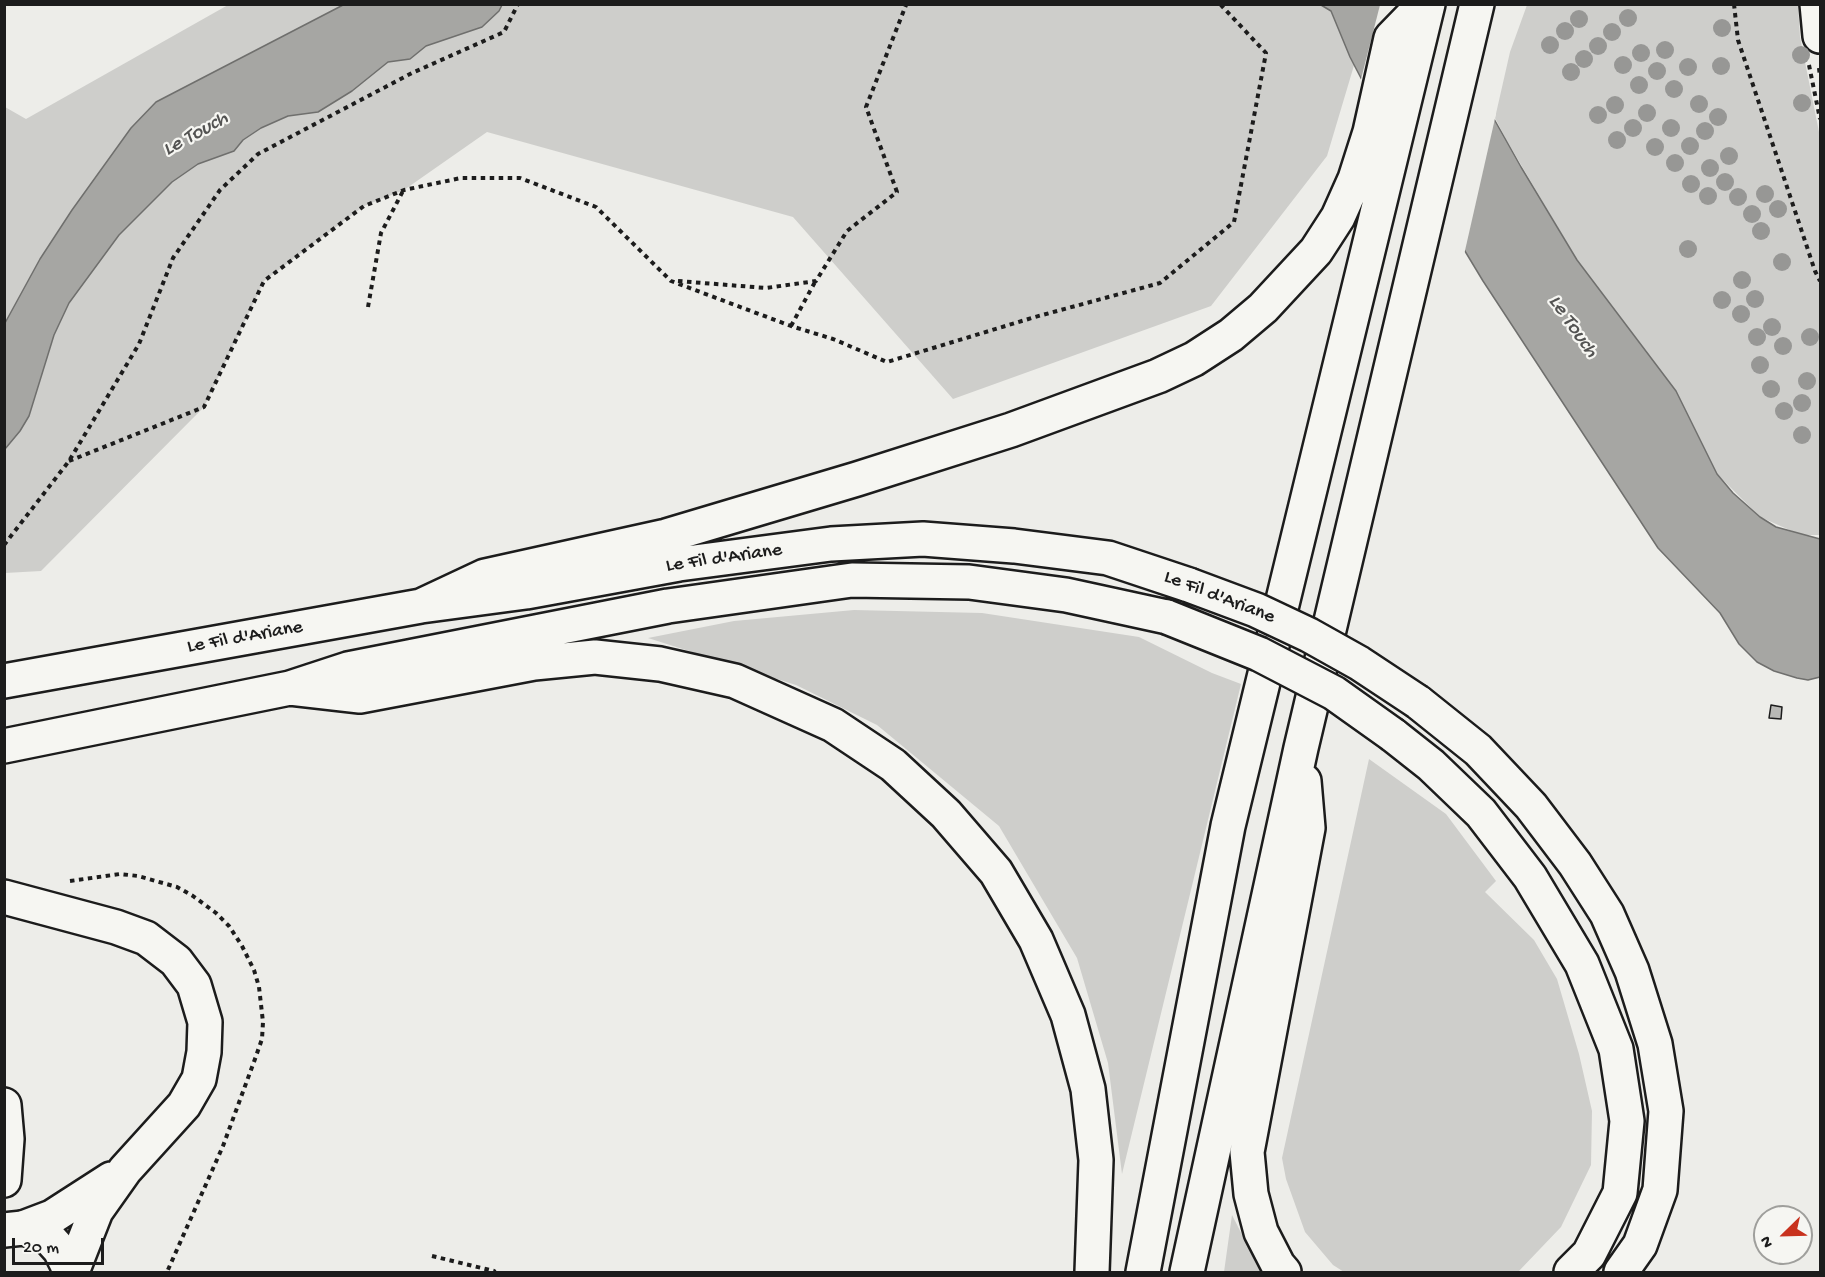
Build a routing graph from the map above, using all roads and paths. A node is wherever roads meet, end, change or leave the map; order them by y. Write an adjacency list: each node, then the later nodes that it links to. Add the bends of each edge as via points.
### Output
1 (518, 4): 15 (path, via 504,32 412,73 258,154 220,190 173,258 139,344)
2 (1220, 4): 14 (path, via 1266,52 1234,222 1160,283 887,362)
3 (1426, 4): 17 (main road, via 1391,38 1370,132 1338,217 1316,251 1263,308 1204,353 1158,376 1011,430 677,533 485,576); 31 (main road, via 1228,826)
4 (1477, 4): 21 (main road)
5 (1734, 4): 10 (path, via 1738,40)
6 (1816, 4): 8 (main road)
7 (906, 5): 12 (path, via 866,107 897,192 847,231)
8 (1821, 36)
9 (404, 190): 11 (path, via 461,178 520,178 596,207); 13 (path, via 381,233); 15 (path, via 364,206 264,281 204,407)
10 (1821, 280)
11 (671, 281): 12 (path, via 766,288); 14 (path)
12 (816, 281): 14 (path)
13 (368, 307)
14 (791, 326)
15 (69, 461): 16 (path)
16 (4, 545)
17 (421, 606): 18 (main road, Le Fil d'Ariane); 35 (main road, Le Fil d'Ariane, bridge, via 680,564 831,544 923,539 1108,558 1256,610 1309,635 1418,702 1478,750 1531,806 1607,914 1632,971 1655,1044 1666,1111 1660,1190 1640,1245)
18 (4, 681)
19 (290, 688): 20 (main road, Le Fil d'Ariane); 30 (main road, via 360,696 534,663 595,657 660,664 735,681 832,725 893,765 946,814 996,872 1036,940 1068,1014 1088,1089 1096,1160); 34 (main road, Le Fil d'Ariane, bridge, via 348,669 668,606 852,580 969,582 1066,595 1167,617 1258,654 1334,693 1431,765 1481,813 1530,877 1582,964 1616,1049 1627,1121 1620,1193 1589,1254)
20 (4, 746)
21 (1301, 748): 32 (main road); 33 (main road, via 1308,828 1247,1152 1251,1194 1261,1232)
22 (4, 897): 24 (main road, via 146,938 176,961 194,985 205,1022 200,1079 184,1105)
23 (4, 1106): 25 (main road)
24 (125, 1170): 26 (main road, via 52,1217); 28 (main road, via 96,1212)
25 (4, 1180)
26 (14, 1229): 28 (main road, via 37,1232 50,1239)
27 (432, 1256): 29 (path)
28 (70, 1272)
29 (495, 1272)
30 (1092, 1272)
31 (1143, 1272)
32 (1187, 1272)
33 (1284, 1272)
34 (1571, 1272)
35 (1621, 1272)

